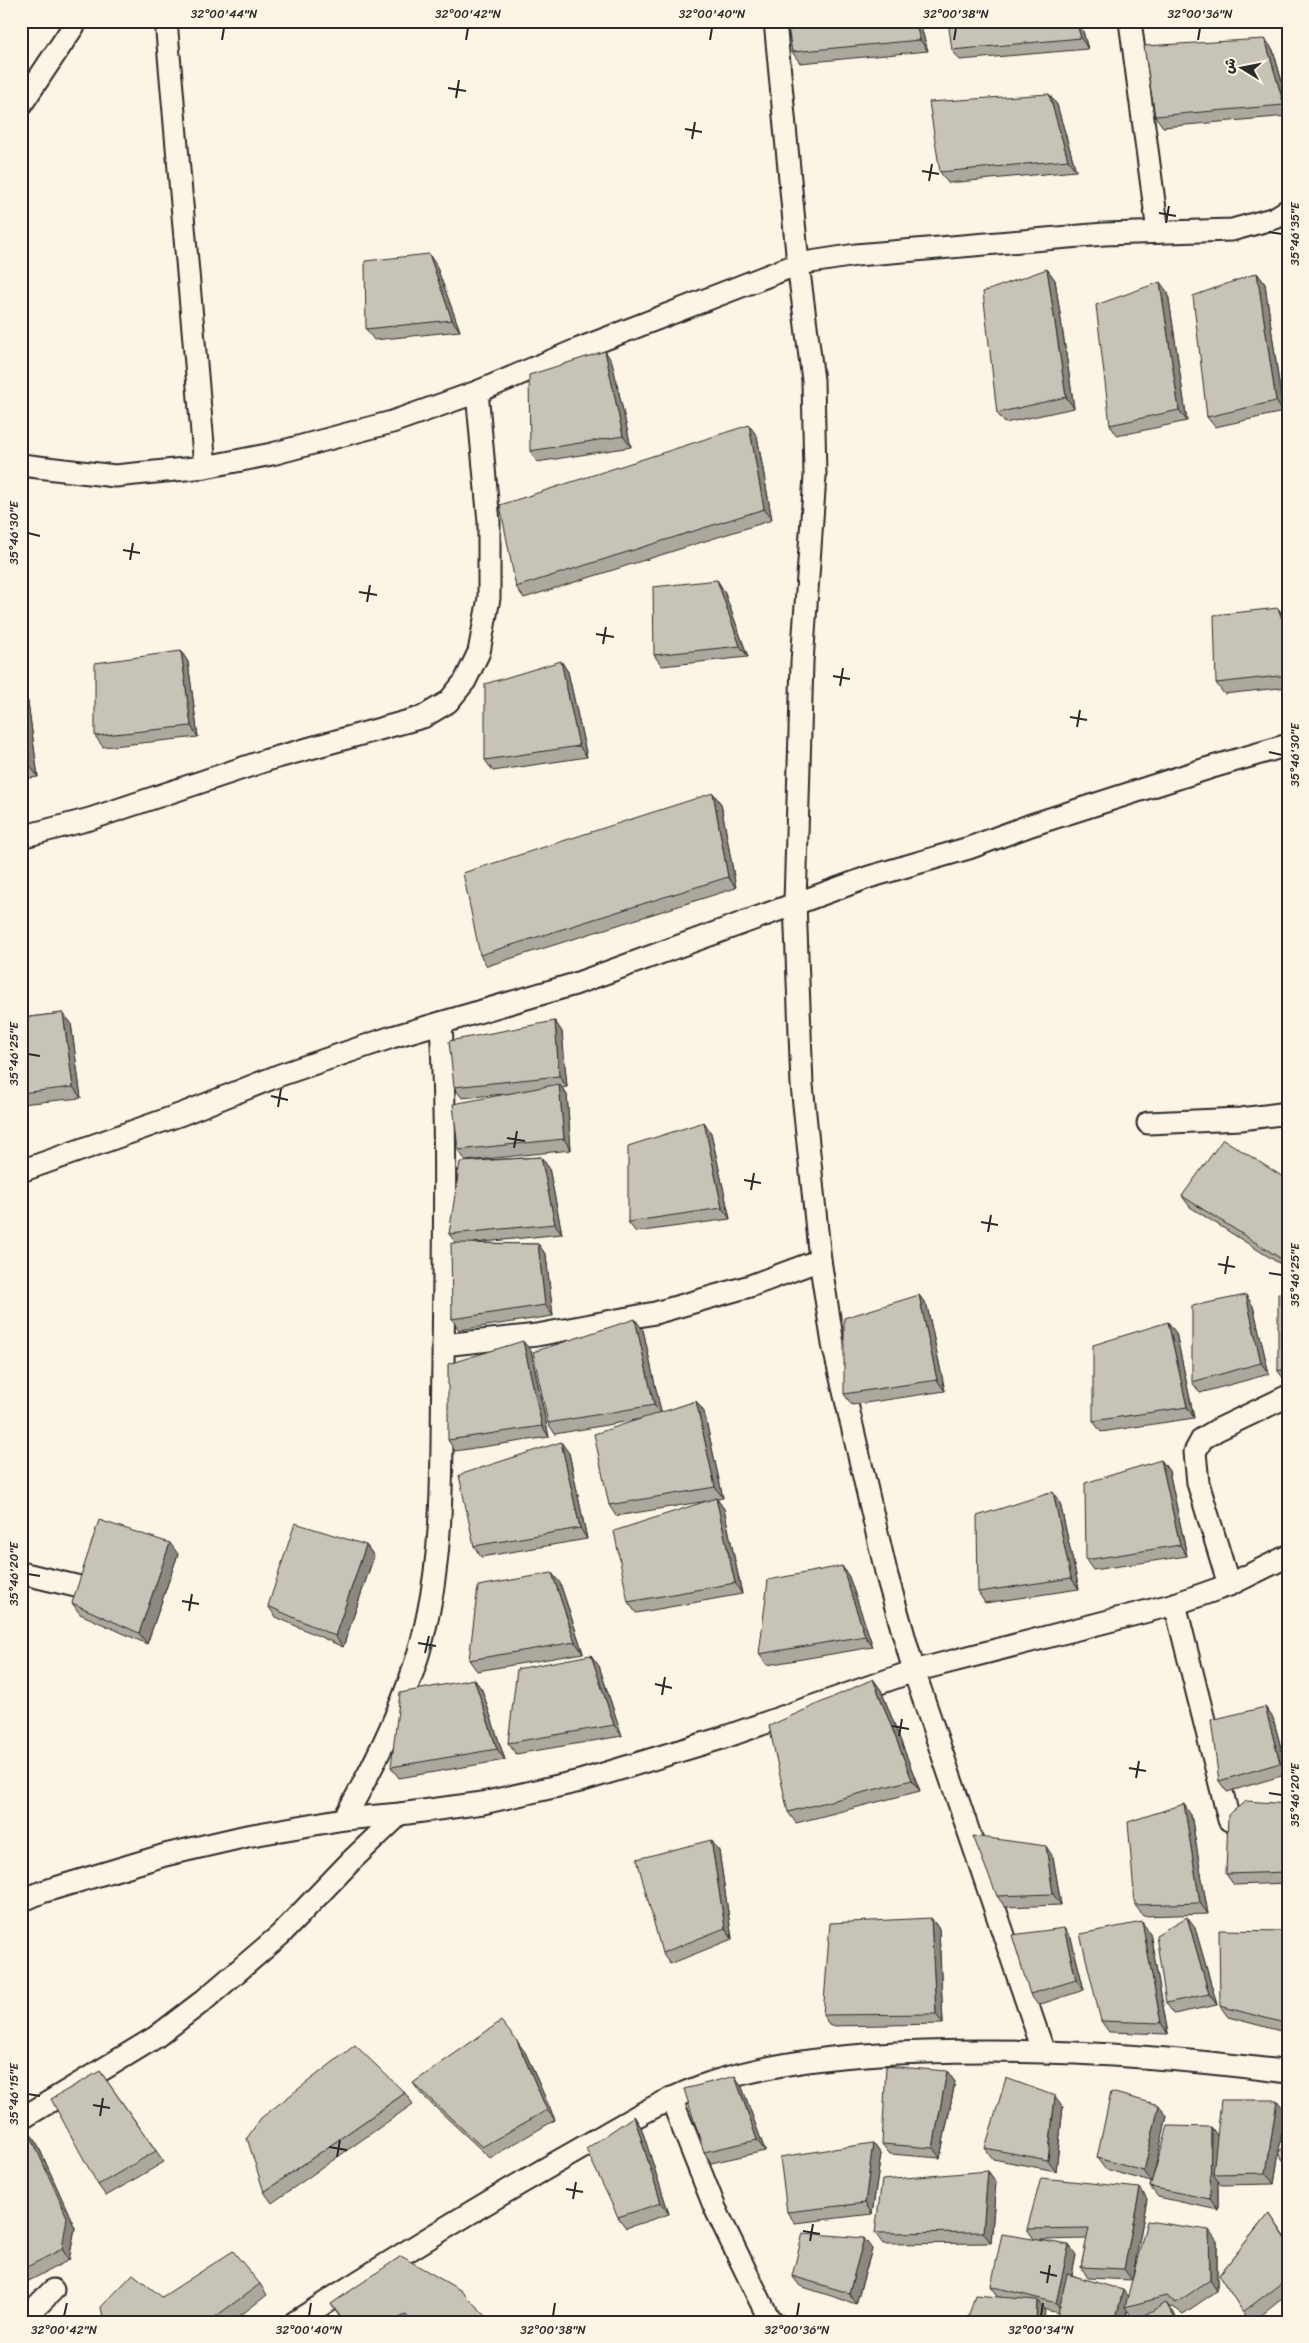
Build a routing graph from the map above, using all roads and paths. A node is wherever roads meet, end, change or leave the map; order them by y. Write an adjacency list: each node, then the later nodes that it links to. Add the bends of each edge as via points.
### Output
1 (77, 21): 5 (street)
2 (166, 21): 11 (street)
3 (775, 21): 8 (street)
4 (1130, 21): 7 (street)
5 (21, 105)
6 (1288, 210): 7 (street, via 1275,218 1232,230)
7 (1158, 232): 8 (street, via 856,255)
8 (798, 264): 9 (street); 14 (street, via 813,380 815,476 802,662)
9 (477, 392): 11 (street, via 392,422 272,454); 13 (street, via 489,522 489,598 479,652 465,681 448,702 423,718 267,760 90,819)
10 (21, 465): 11 (street, via 115,476)
11 (205, 467)
12 (1288, 745): 14 (street)
13 (21, 837)
14 (795, 903): 15 (street, via 575,984); 19 (street, via 802,1085)
15 (441, 1023): 18 (street, via 280,1075 182,1114); 20 (street, via 446,1175)
16 (1288, 1113): 17 (street, via 1240,1119)
17 (1148, 1123)
18 (21, 1171)
19 (820, 1260): 20 (street, via 750,1286 656,1314 537,1335); 27 (street, via 834,1344 887,1576)
20 (443, 1345): 29 (street, via 436,1568 427,1621 410,1676 371,1771)
21 (1288, 1396): 24 (street, via 1202,1439 1196,1452 1198,1483)
22 (1288, 1556): 24 (street)
23 (21, 1573): 25 (street)
24 (1230, 1586): 26 (street)
25 (84, 1588)
26 (1175, 1604): 27 (street); 30 (street)
27 (914, 1671): 28 (street, via 722,1738 580,1781 483,1803); 32 (street)
28 (400, 1814): 29 (street); 35 (street, via 280,1935 203,2001 156,2037)
29 (344, 1819): 31 (street, via 165,1855)
30 (1228, 1820)
31 (21, 1901)
32 (1043, 2050): 33 (street, via 1197,2060); 34 (street, via 876,2054 772,2066 715,2081)
33 (1288, 2072)
34 (671, 2098): 38 (street, via 501,2193); 39 (street, via 715,2208)
35 (21, 2119)
36 (54, 2290): 37 (street)
37 (22, 2322)
38 (296, 2322)
39 (773, 2322)

